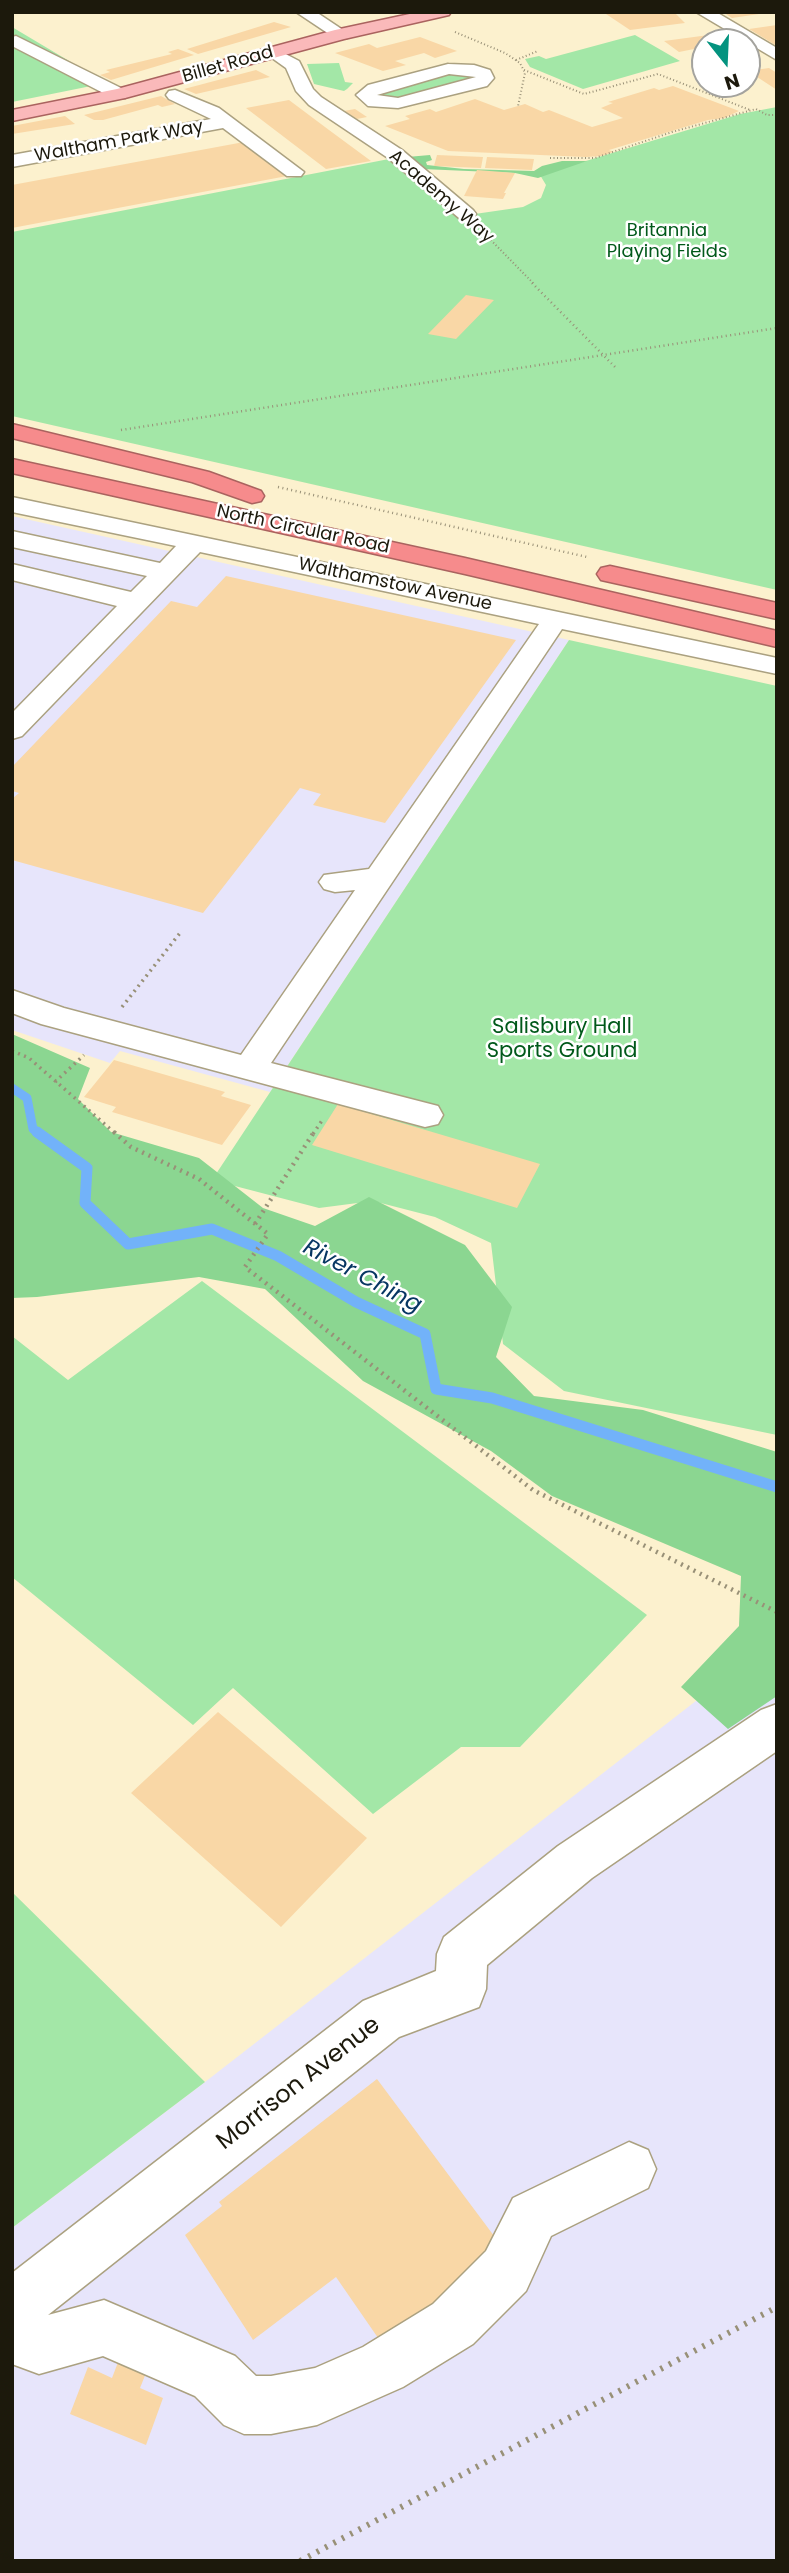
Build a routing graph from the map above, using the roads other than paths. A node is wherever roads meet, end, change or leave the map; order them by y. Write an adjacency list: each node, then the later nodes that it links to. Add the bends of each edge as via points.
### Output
1 (304, 12): 6 (street)
2 (443, 12): 6 (main road, Billet Road)
3 (704, 12): 5 (street)
4 (753, 24): 5 (street)
5 (730, 27): 9 (street)
6 (341, 34): 8 (main road, Billet Road)
7 (16, 41): 12 (street)
8 (274, 53): 11 (street, Academy Way, via 293,65); 12 (main road, Billet Road)
9 (777, 55)
10 (504, 76): 14 (street, via 484,76 481,82 412,100)
11 (306, 91): 14 (street); 21 (street, Academy Way, via 395,154)
12 (119, 94): 15 (main road, Billet Road)
13 (175, 95): 16 (street)
14 (372, 99): 17 (street)
15 (12, 116)
16 (225, 122): 18 (street, Waltham Park Way, via 158,145); 20 (street, Waltham Park Way)
17 (375, 124)
18 (18, 167): 19 (street)
19 (51, 168)
20 (294, 172)
21 (466, 214)
22 (12, 431): 26 (highway)
23 (12, 446): 26 (highway, North Circular Road)
24 (12, 466): 32 (highway, North Circular Road)
25 (12, 485): 32 (highway, via 492,584)
26 (263, 491): 34 (highway)
27 (12, 504): 29 (street, Walthamstow Avenue)
28 (12, 539): 31 (street)
29 (194, 543): 31 (street); 35 (street, Walthamstow Avenue)
30 (12, 572): 33 (street)
31 (164, 572): 33 (street)
32 (593, 598): 36 (highway)
33 (132, 604): 38 (street)
34 (777, 611)
35 (556, 618): 37 (street, Walthamstow Avenue); 39 (street)
36 (777, 639)
37 (777, 666)
38 (12, 730)
39 (381, 877): 40 (street); 42 (street)
40 (335, 882)
41 (12, 1000): 42 (street, via 53,1016)
42 (249, 1069): 43 (street)
43 (425, 1115)
44 (777, 1725): 46 (street, Morrison Avenue, via 575,1862 462,1954 461,1989 381,2019)
45 (629, 2169): 47 (street, via 532,2217 506,2271 453,2323 383,2367 317,2396 244,2405 215,2376 104,2328 39,2346)
46 (12, 2308)
47 (12, 2336)

